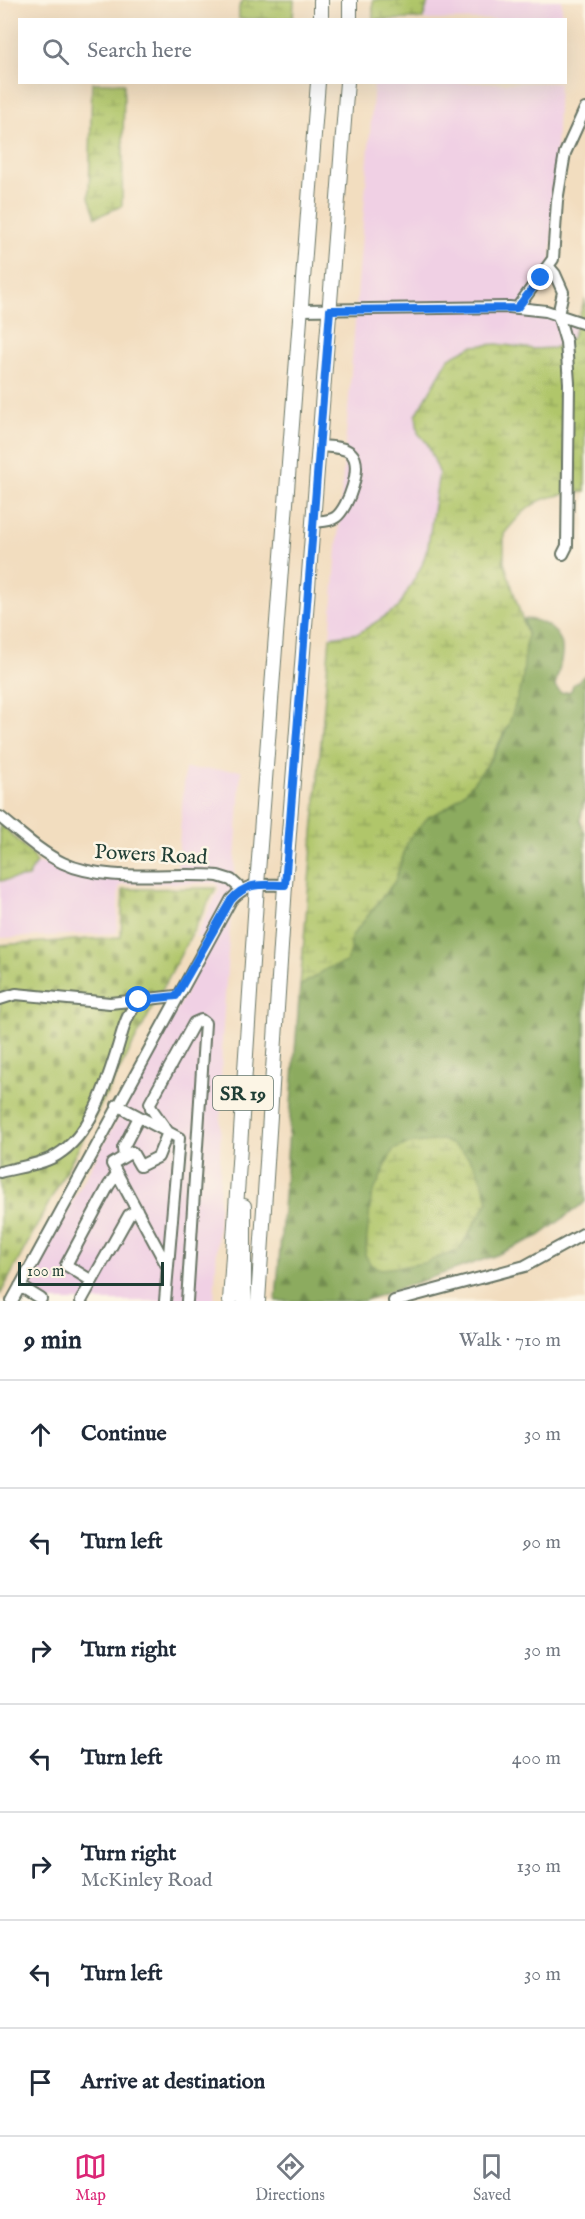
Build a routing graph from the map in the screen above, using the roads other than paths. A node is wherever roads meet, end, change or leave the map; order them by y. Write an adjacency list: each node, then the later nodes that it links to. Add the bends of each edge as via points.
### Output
1 (321, 0): 3 (main road)
2 (350, 0): 4 (main road)
3 (321, 18)
4 (350, 18)
5 (318, 84): 10 (main road, SR 19)
6 (347, 84): 11 (main road, SR 19)
7 (585, 109): 8 (street, via 565,153)
8 (549, 267): 9 (street); 12 (street, via 562,291)
9 (517, 308): 11 (street); 12 (street)
10 (301, 310): 11 (street); 18 (main road, SR 19)
11 (330, 310): 14 (main road, SR 19)
12 (558, 315): 13 (street); 16 (street, via 566,342 569,383 567,546)
13 (585, 324)
14 (319, 446): 15 (main road, SR 19); 15 (street, via 349,451 355,467 354,484 337,517)
15 (313, 522): 19 (main road, SR 19)
16 (562, 554)
17 (0, 817): 20 (street, Powers Road, via 44,851 74,867 110,873 218,876)
18 (257, 885): 19 (street); 20 (street); 29 (main road, SR 19)
19 (285, 885): 43 (main road, SR 19)
20 (241, 889): 21 (street)
21 (176, 996): 23 (street); 24 (street)
22 (0, 999): 23 (street, via 16,994 89,1002)
23 (139, 1000): 28 (street, via 125,1019 111,1068 82,1130 56,1156)
24 (117, 1105): 25 (street); 35 (street)
25 (139, 1117): 26 (street); 27 (street, via 123,1148)
26 (168, 1132): 27 (street, via 158,1157 140,1166 132,1152); 33 (street, via 179,1137); 40 (street, via 150,1102 194,1023 201,1020 205,1023)
27 (124, 1156): 30 (street, via 112,1164)
28 (0, 1172)
29 (238, 1172): 41 (main road, SR 19); 42 (main road, via 244,1187)
30 (117, 1174): 31 (street); 34 (street, via 66,1265)
31 (137, 1210): 33 (street); 34 (street, via 129,1215)
32 (585, 1233): 44 (street, via 525,1266)
33 (168, 1268): 39 (street)
34 (92, 1281): 38 (street)
35 (20, 1286): 36 (street); 37 (street)
36 (42, 1300)
37 (12, 1301)
38 (81, 1301)
39 (165, 1301)
40 (187, 1301)
41 (230, 1301)
42 (244, 1301)
43 (258, 1301)
44 (394, 1301)

